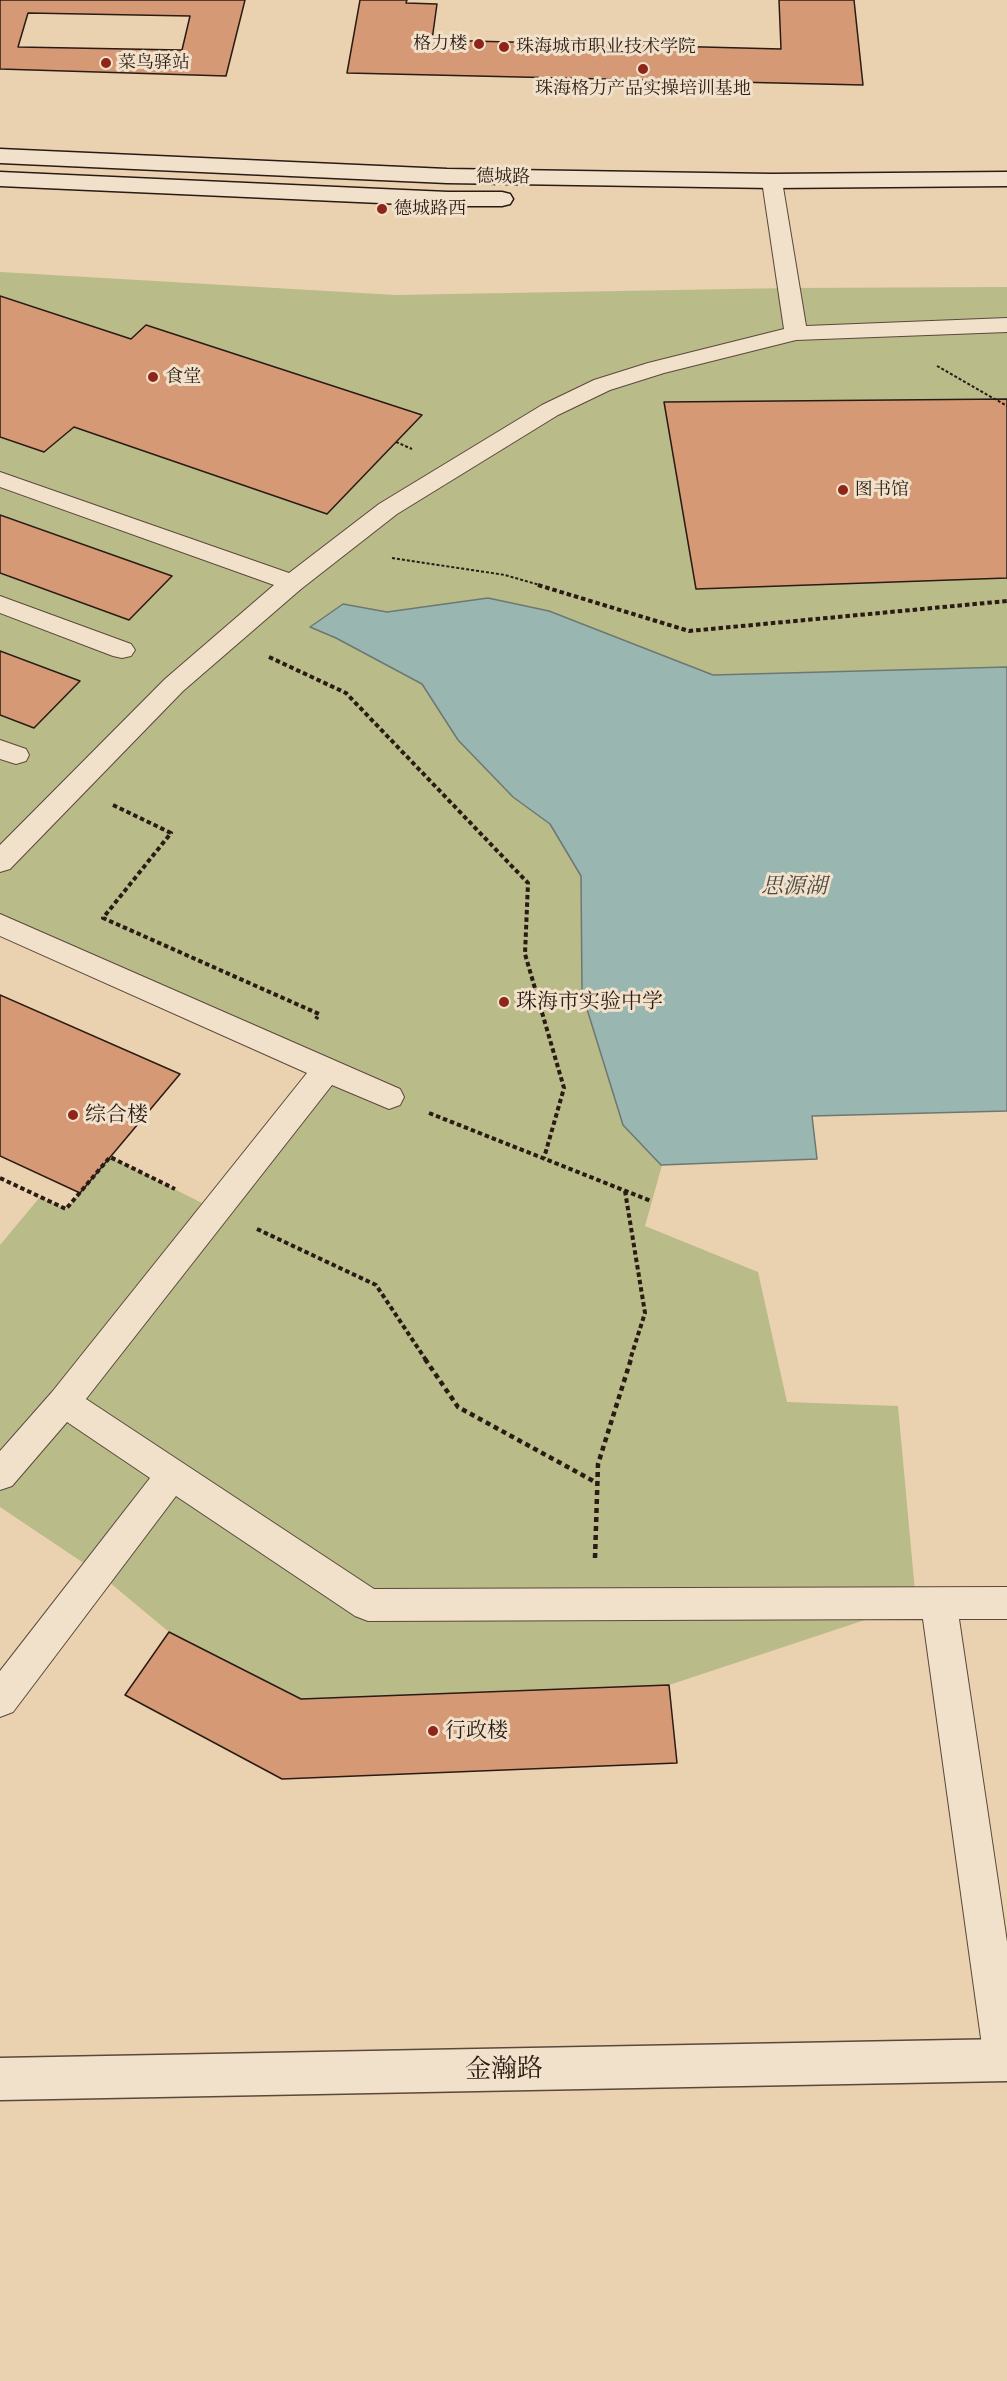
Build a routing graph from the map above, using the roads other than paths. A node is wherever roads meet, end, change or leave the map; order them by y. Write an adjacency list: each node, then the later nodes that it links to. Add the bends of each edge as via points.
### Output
1 (0, 156): 4 (street, 德城路)
2 (0, 179): 6 (street, 德城路)
3 (1007, 179): 4 (street, 德城路)
4 (774, 190): 5 (street, 德城路); 7 (street, 德城路); 9 (lane)
5 (1007, 197)
6 (518, 199)
7 (611, 200)
8 (1007, 325): 9 (lane)
9 (796, 333): 11 (lane, via 656,368 602,385 550,410 388,509)
10 (0, 479): 11 (lane)
11 (292, 583): 14 (lane, via 174,685)
12 (0, 604): 13 (lane)
13 (122, 650)
14 (0, 862)
15 (0, 924): 16 (lane)
16 (327, 1070): 17 (lane); 18 (lane)
17 (389, 1097)
18 (64, 1402): 19 (lane); 20 (lane)
19 (172, 1474): 21 (lane, via 368,1605); 23 (lane)
20 (0, 1475)
21 (939, 1602): 22 (lane); 24 (lane)
22 (1007, 1603)
23 (0, 1700)
24 (1005, 2060): 25 (street, 金瀚路)
25 (0, 2079)

